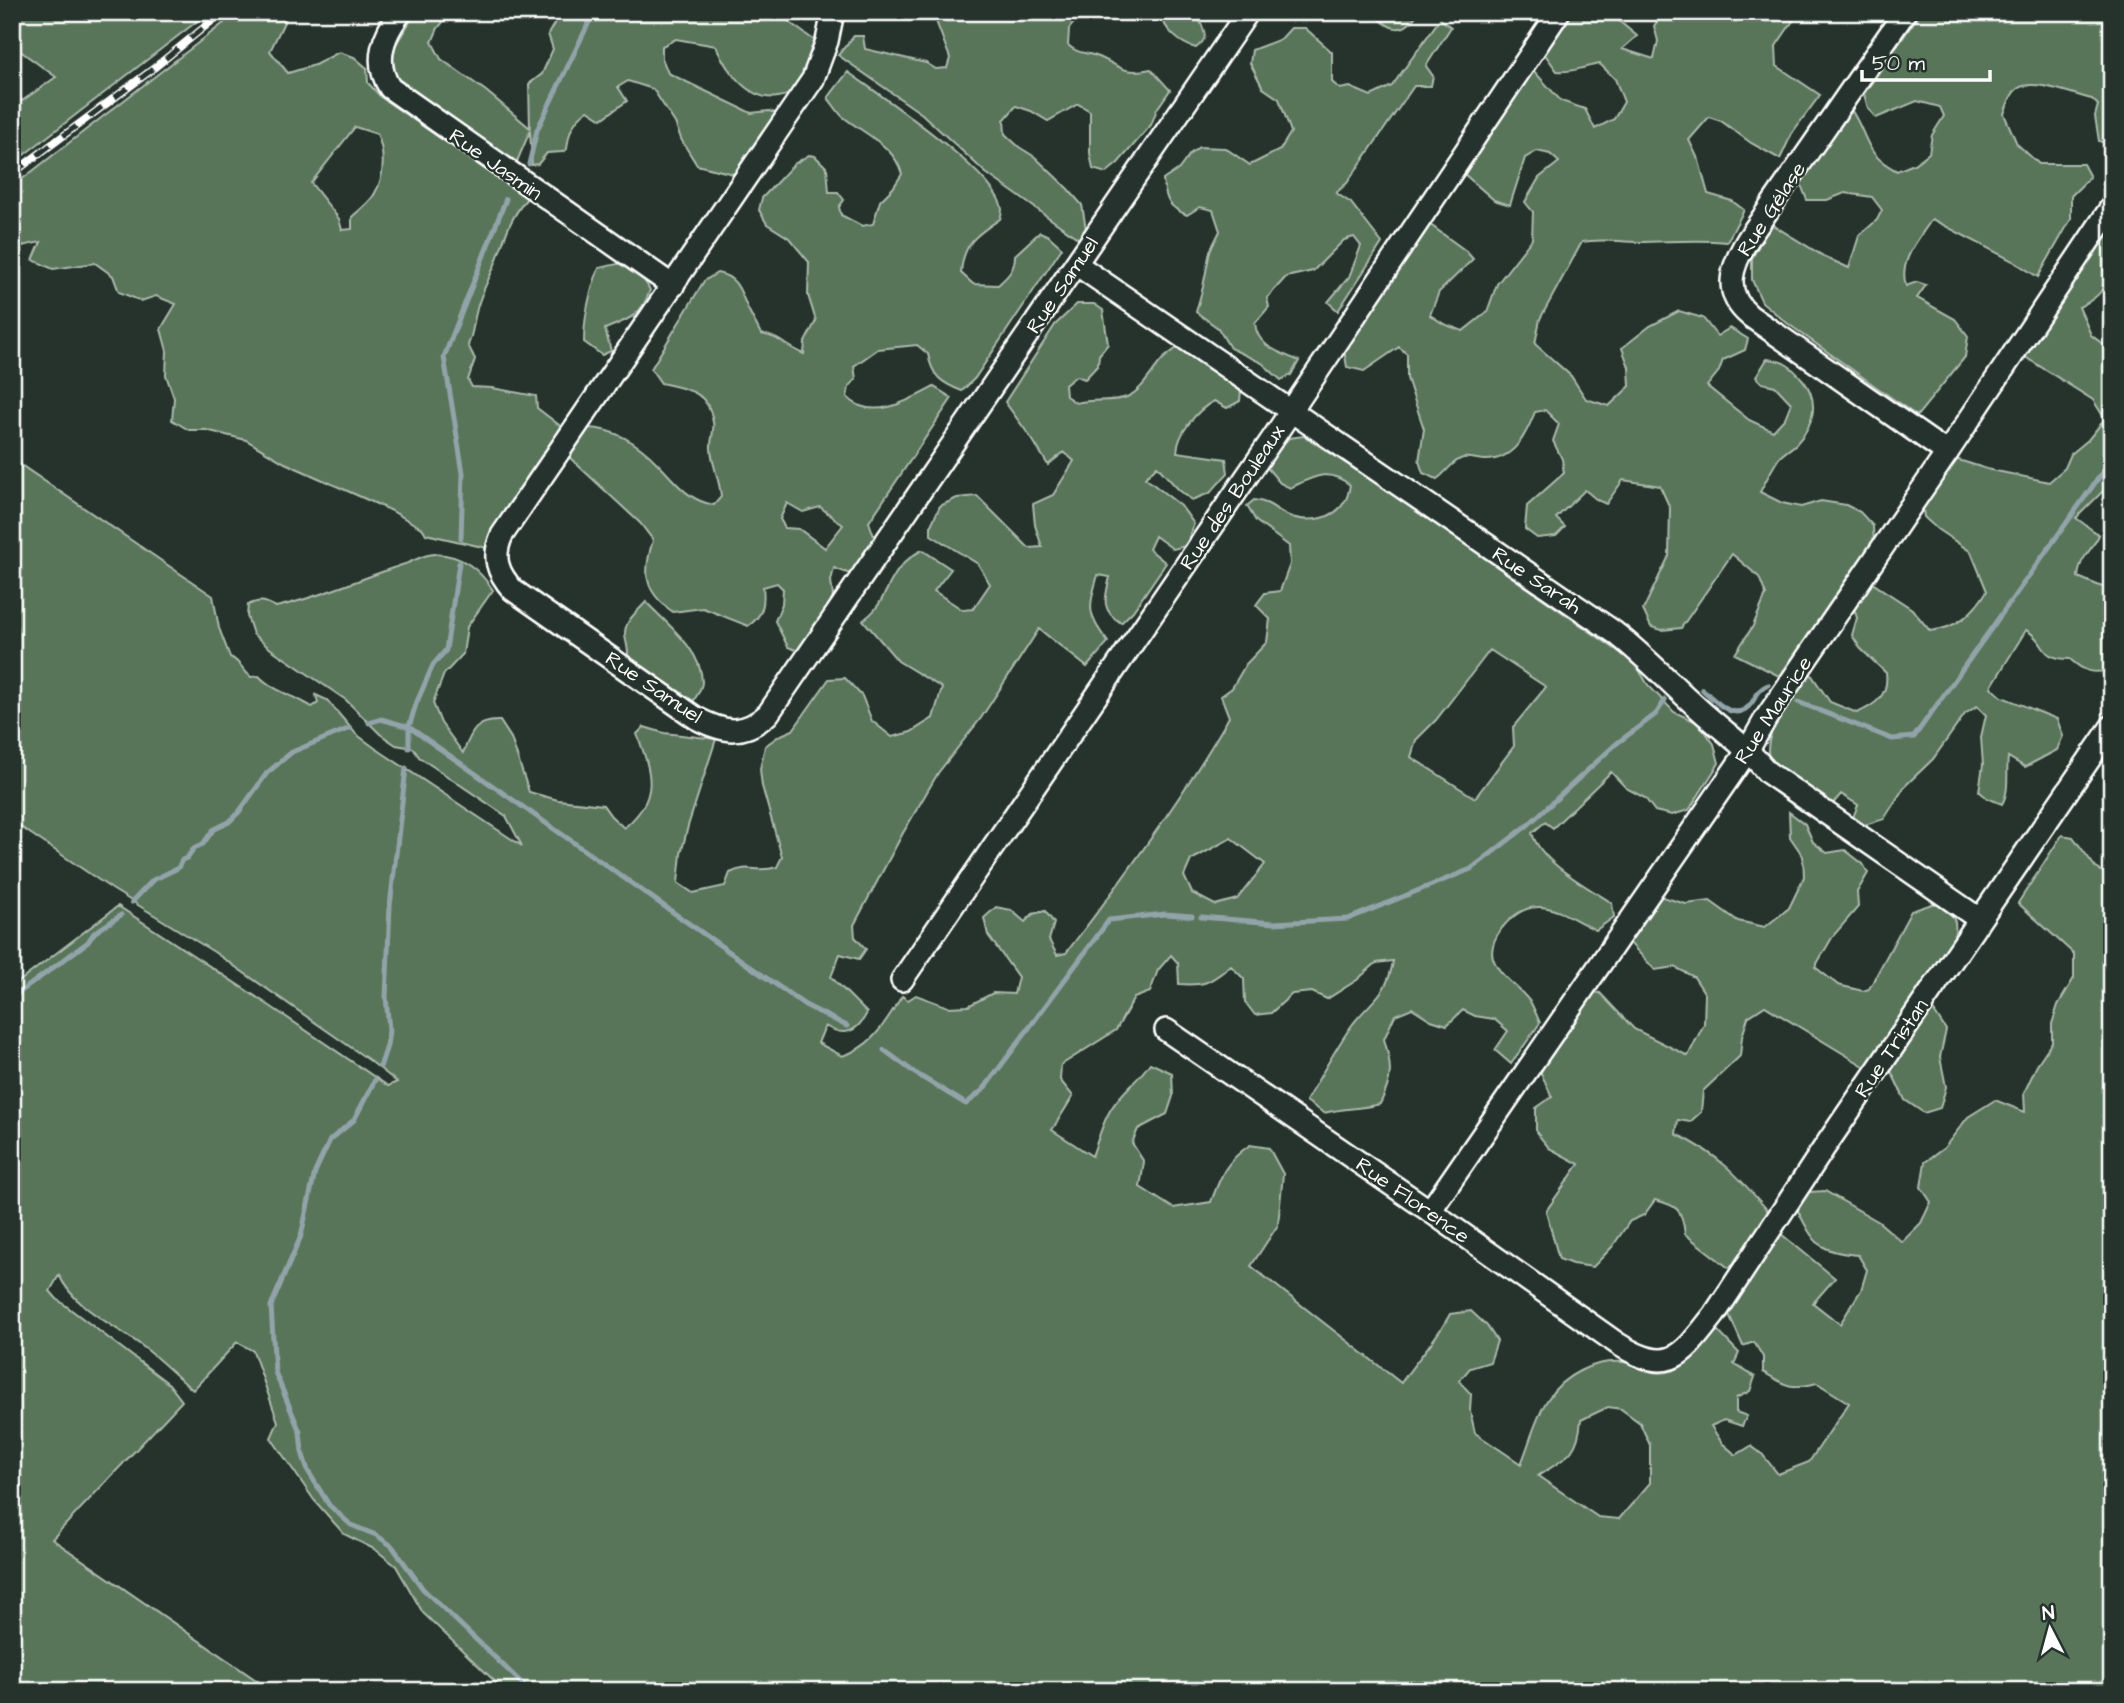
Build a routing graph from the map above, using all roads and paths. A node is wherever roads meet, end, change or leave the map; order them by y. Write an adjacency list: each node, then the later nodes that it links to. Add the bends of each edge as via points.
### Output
1 (401, 12): 8 (street, Rue Jasmin, via 382,47 382,76 390,88)
2 (833, 12): 8 (street, Rue Samuel, via 813,79)
3 (1248, 12): 7 (street, Rue Samuel)
4 (1559, 12): 9 (street, Rue des Bouleaux)
5 (1905, 12): 10 (street, Rue Gélase, via 1748,239 1737,257 1732,283 1739,307 1750,316)
6 (2112, 206): 10 (street, Rue Maurice)
7 (1076, 264): 8 (street, Rue Samuel, via 768,714 750,728 737,730 696,718 513,590 502,578 496,558 502,535); 9 (street, Rue Sarah)
8 (673, 286)
9 (1290, 412): 12 (street, Rue Sarah, via 1614,632); 14 (street, Rue des Bouleaux)
10 (1947, 453): 12 (street, Rue Maurice)
11 (2112, 726): 13 (street, Rue Tristan)
12 (1748, 750): 13 (street, Rue Sarah, via 1791,790); 16 (street, Rue Maurice)
13 (1979, 919): 17 (street, Rue Tristan, via 1714,1315 1685,1350)
14 (902, 980)
15 (1166, 1030): 16 (street, Rue Florence)
16 (1430, 1211): 17 (street, Rue Florence, via 1618,1345 1636,1355)
17 (1664, 1361)

